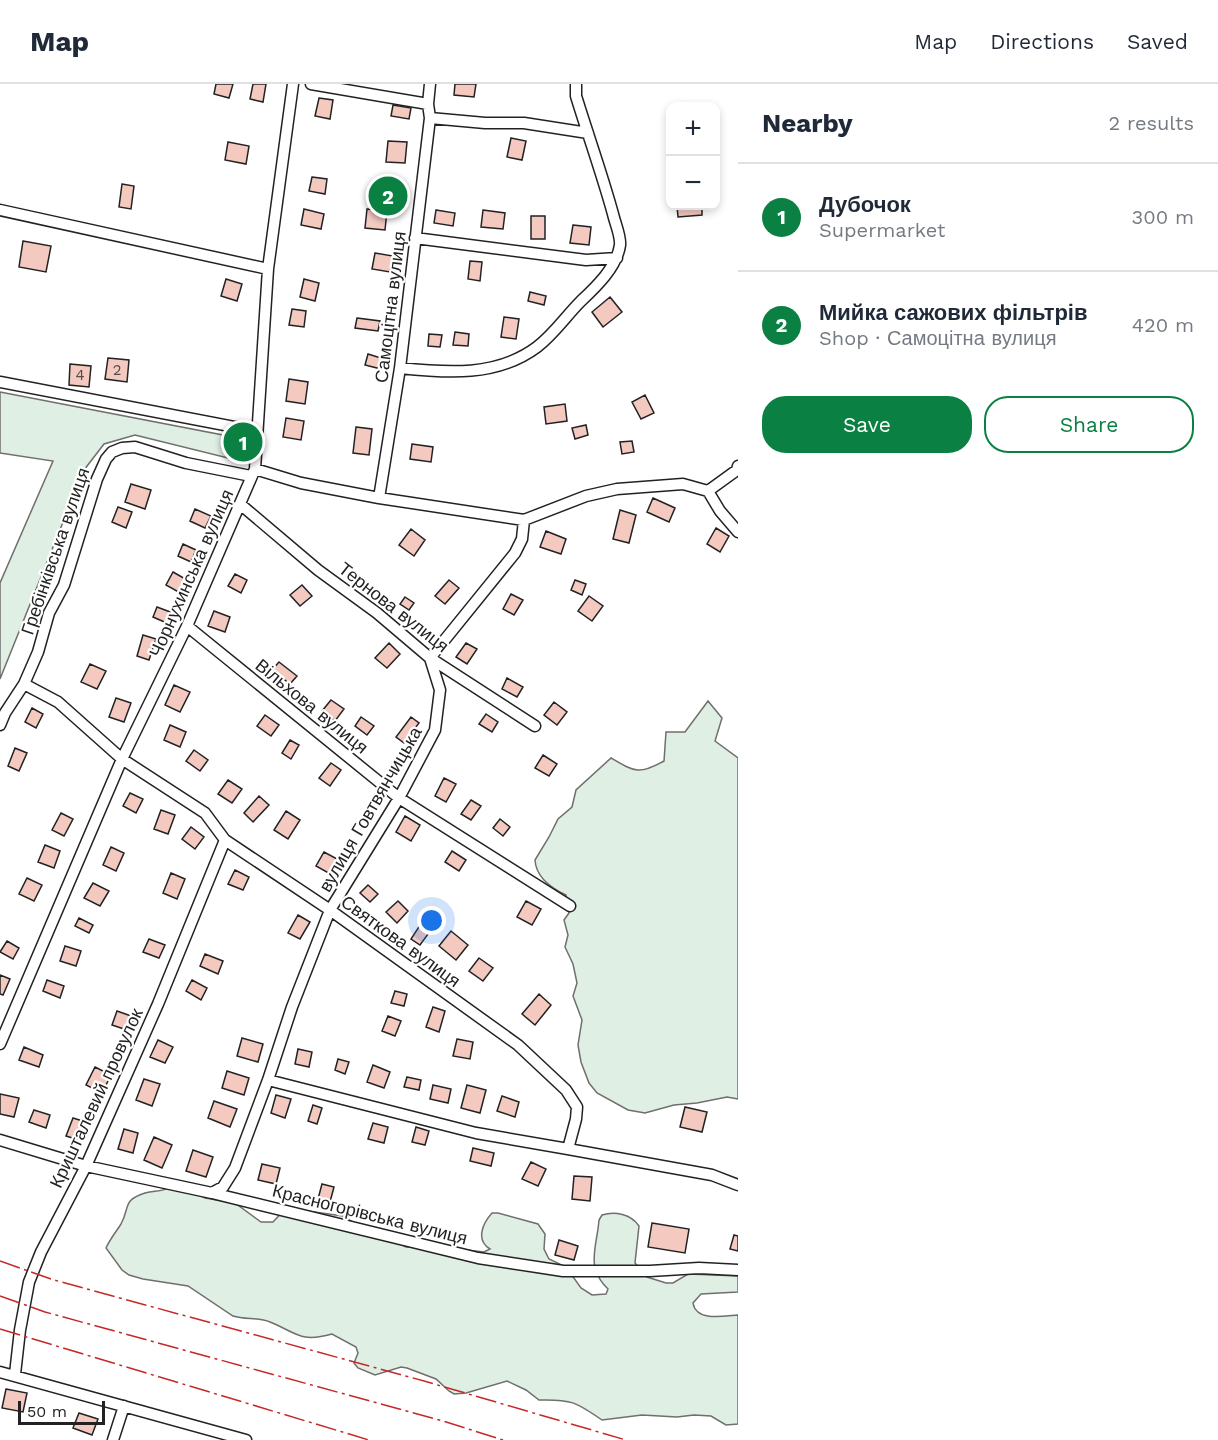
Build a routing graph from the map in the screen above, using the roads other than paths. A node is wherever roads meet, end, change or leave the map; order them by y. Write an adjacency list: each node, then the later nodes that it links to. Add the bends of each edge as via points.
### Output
1 (293, 84): 11 (street, Чорнухинська вулиця)
2 (311, 84): 5 (street)
3 (430, 84): 5 (street, Самоцітна вулиця)
4 (576, 84): 7 (street)
5 (428, 104): 6 (street, Самоцітна вулиця)
6 (430, 118): 7 (street, via 524,123); 9 (street, Самоцітна вулиця)
7 (588, 133): 10 (street, via 621,243)
8 (0, 210): 11 (street)
9 (415, 238): 10 (street, via 586,260); 12 (street, Самоцітна вулиця)
10 (617, 258): 12 (street, via 553,333 536,348 506,364 434,372)
11 (268, 269): 14 (street, Чорнухинська вулиця)
12 (400, 369): 18 (street, Самоцітна вулиця)
13 (0, 382): 14 (street)
14 (256, 432): 16 (street, Чорнухинська вулиця)
15 (738, 468): 17 (street)
16 (253, 472): 18 (street); 19 (street, Чорнухинська вулиця); 24 (street, Гребінківська вулиця, via 186,463 135,447 112,452 97,479 64,585 49,613)
17 (708, 491): 20 (street, via 683,484 617,489 586,496); 21 (street)
18 (379, 498): 20 (street)
19 (240, 504): 22 (street, Чорнухинська вулиця); 23 (street, Тернова вулиця)
20 (524, 520): 23 (street, via 515,553)
21 (738, 532)
22 (187, 626): 27 (street, Чорнухинська вулиця); 28 (street, Вільхова вулиця)
23 (430, 658): 26 (street, Тернова вулиця); 28 (street, вулиця Говтвянчицька, via 440,690 435,730)
24 (24, 684): 25 (street, Гребінківська вулиця); 27 (street, Святкова вулиця, via 58,702)
25 (0, 726)
26 (535, 726)
27 (122, 759): 29 (street, Святкова вулиця, via 205,813); 32 (street, Чорнухинська вулиця)
28 (399, 798): 30 (street, Вільхова вулиця); 31 (street, вулиця Говтвянчицька)
29 (225, 840): 31 (street, Святкова вулиця); 36 (street, Кришталевий провулок)
30 (570, 906)
31 (330, 910): 33 (street, вулиця Говтвянчицька); 35 (street, Святкова вулиця, via 518,1045 566,1090 577,1107)
32 (0, 1044)
33 (268, 1080): 35 (street, via 476,1133); 38 (street, вулиця Говтвянчицька, via 235,1168 223,1187)
34 (0, 1140): 36 (street, Красногорівська вулиця)
35 (568, 1149): 37 (street, via 712,1175)
36 (86, 1166): 38 (street, Красногорівська вулиця); 41 (street, Кришталевий провулок, via 41,1252 30,1282)
37 (738, 1185)
38 (212, 1193): 39 (street, Красногорівська вулиця, via 478,1258 563,1271)
39 (738, 1270)
40 (0, 1372): 41 (street)
41 (15, 1374): 42 (street)
42 (124, 1406): 43 (street); 44 (street)
43 (240, 1439)
44 (113, 1440)

